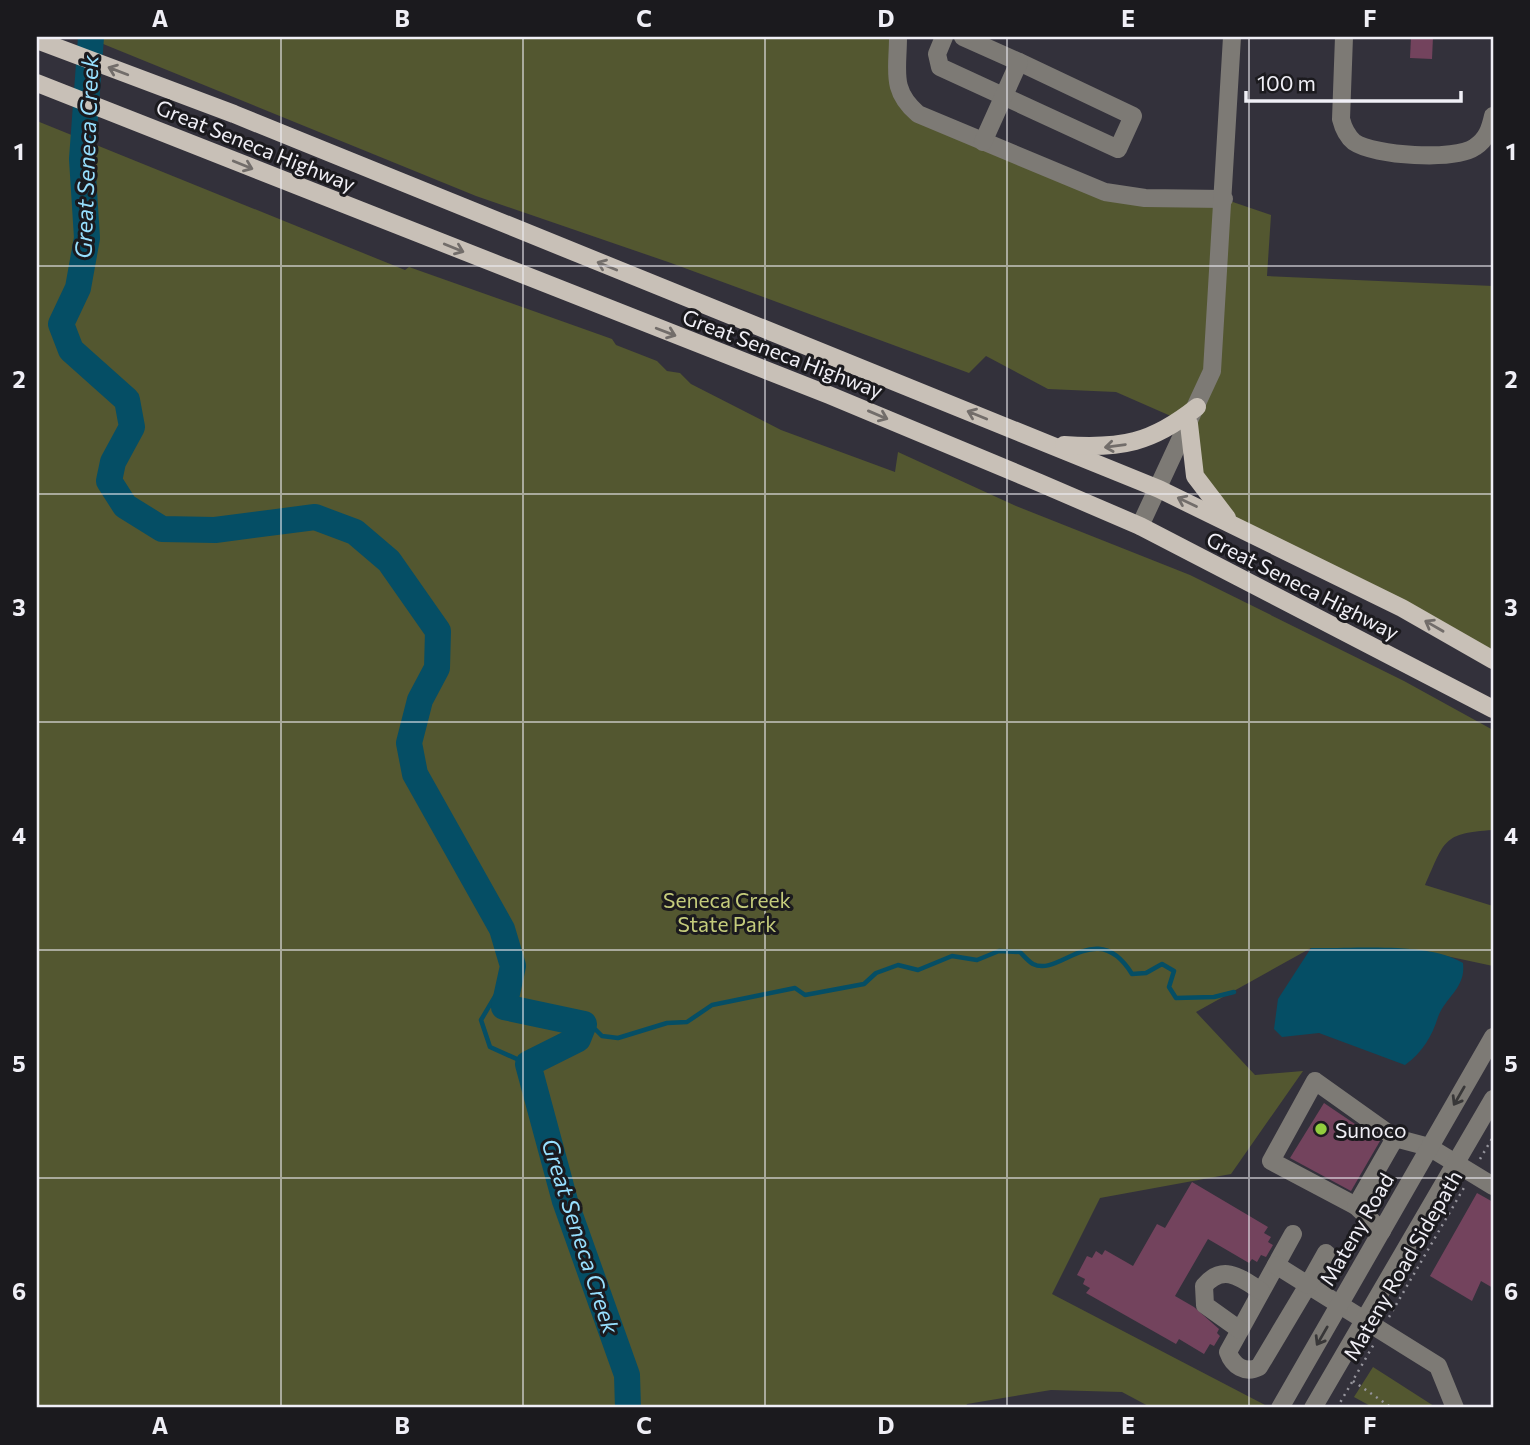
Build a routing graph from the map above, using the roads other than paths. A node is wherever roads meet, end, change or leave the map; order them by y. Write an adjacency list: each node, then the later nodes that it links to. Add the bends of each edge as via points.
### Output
1 (898, 37): 13 (street, via 897,82 902,100 918,114)
2 (944, 37): 11 (street, via 937,54 940,67)
3 (963, 37): 8 (street)
4 (1219, 37): 9 (street)
5 (1232, 37): 9 (street)
6 (1344, 37): 12 (street, via 1341,119 1355,142 1382,152 1460,154 1483,141)
7 (37, 40): 17 (main road, Great Seneca Highway, one-way to 7)
8 (1019, 62): 11 (street); 11 (street, via 1133,116 1118,149)
9 (1230, 62): 14 (street)
10 (37, 83): 20 (main road, Great Seneca Highway, one-way to 20, via 829,395)
11 (1004, 96): 13 (street)
12 (1493, 116)
13 (983, 142): 14 (street, via 1105,192 1145,198)
14 (1224, 199): 15 (street, via 1215,351)
15 (1197, 407): 16 (street); 17 (main road, one-way to 17, via 1160,433 1126,444)
16 (1189, 424): 18 (street); 19 (main road, via 1195,476)
17 (1048, 444): 18 (main road, Great Seneca Highway)
18 (1159, 489): 19 (main road, Great Seneca Highway, one-way to 18); 20 (street)
19 (1234, 525): 21 (main road, Great Seneca Highway, one-way to 19, via 1402,608)
20 (1140, 526): 22 (main road, Great Seneca Highway)
21 (1493, 660)
22 (1493, 709)
23 (1493, 1037): 26 (street, Mateny Road, one-way to 26)
24 (1493, 1099): 27 (street)
25 (1395, 1138): 26 (street); 29 (street); 29 (street, via 1315,1081 1271,1161)
26 (1429, 1147): 27 (street); 30 (street, Mateny Road)
27 (1455, 1164): 28 (street); 37 (street)
28 (1493, 1186)
29 (1356, 1206): 30 (street)
30 (1382, 1231): 36 (street, Mateny Road)
31 (1293, 1234): 33 (street)
32 (1326, 1253): 34 (street)
33 (1276, 1265): 34 (street); 35 (street)
34 (1308, 1285): 36 (street); 38 (street, via 1253,1370 1234,1364 1228,1352)
35 (1261, 1291): 38 (street); 38 (street, via 1233,1273 1222,1272 1204,1286 1205,1305)
36 (1340, 1303): 37 (street); 39 (street, Mateny Road, one-way to 39)
37 (1363, 1321): 40 (street); 41 (street, via 1438,1366)
38 (1240, 1330)
39 (1280, 1408)
40 (1313, 1408)
41 (1455, 1408)

